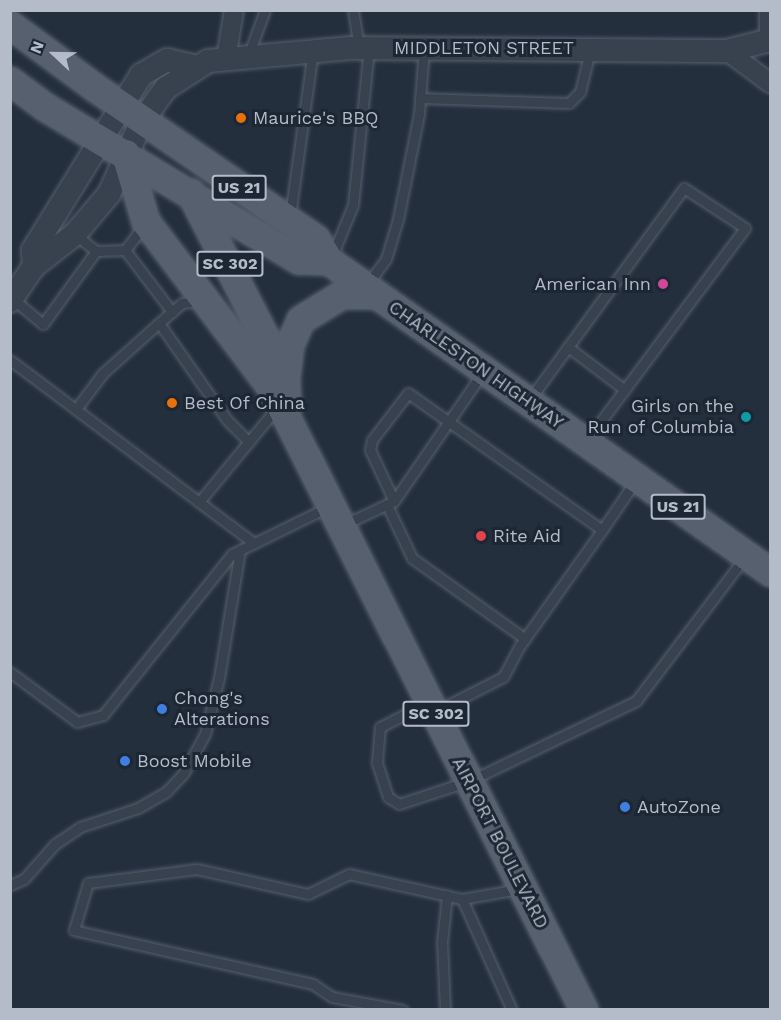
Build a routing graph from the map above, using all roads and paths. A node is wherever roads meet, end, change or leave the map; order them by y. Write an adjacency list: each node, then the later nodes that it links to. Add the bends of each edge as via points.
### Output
1 (234, 10): 12 (street)
2 (265, 10): 12 (lane)
3 (353, 10): 8 (lane)
4 (769, 10): 6 (street)
5 (10, 25): 16 (main road, CHARLESTON HIGHWAY / US 21)
6 (770, 39): 11 (street, MIDDLETON STREET)
7 (424, 47): 8 (street, MIDDLETON STREET); 9 (street, MIDDLETON STREET); 15 (lane)
8 (364, 48): 10 (street, MIDDLETON STREET); 25 (lane, via 354,205)
9 (590, 48): 11 (street, MIDDLETON STREET); 15 (lane, via 580,92 569,103)
10 (313, 50): 12 (street, MIDDLETON STREET); 20 (lane)
11 (727, 51): 14 (street)
12 (237, 57): 16 (street, MIDDLETON STREET, via 197,67 167,60 141,75)
13 (10, 81): 17 (main road, US 21, via 45,107)
14 (771, 83)
15 (420, 98): 27 (lane, via 399,219)
16 (131, 113): 17 (street, MIDDLETON STREET); 18 (street, MIDDLETON STREET); 19 (main road, AIRPORT BOULEVARD / SC 302); 20 (main road, CHARLESTON HIGHWAY / US 21)
17 (100, 138): 18 (main road, US 21); 26 (street, MIDDLETON STREET, via 89,164 33,249)
18 (122, 164): 19 (main road, US 21); 21 (main road, AIRPORT BOULEVARD / SC 302); 22 (street, MIDDLETON STREET, via 109,194)
19 (190, 192): 25 (main road, US 21, via 299,260); 36 (main road, AIRPORT BOULEVARD / SC 302)
20 (290, 221): 25 (main road, CHARLESTON HIGHWAY / US 21, via 316,239)
21 (146, 222): 23 (lane); 29 (main road, AIRPORT BOULEVARD / SC 302)
22 (75, 234): 24 (lane); 26 (street, MIDDLETON STREET)
23 (125, 250): 24 (lane); 30 (lane)
24 (96, 251): 28 (lane, via 43,324)
25 (329, 261): 27 (main road, CHARLESTON HIGHWAY / US 21)
26 (34, 266): 28 (street)
27 (372, 291): 34 (main road, CHARLESTON HIGHWAY / US 21); 36 (main road, via 342,295 301,320 290,345)
28 (11, 300)
29 (204, 301): 30 (lane, via 182,303); 36 (main road, AIRPORT BOULEVARD / SC 302)
30 (172, 312): 31 (lane)
31 (159, 323): 38 (lane, via 103,372); 40 (lane, via 227,420)
32 (568, 347): 35 (lane); 35 (lane, via 684,188 745,228); 37 (lane)
33 (10, 360): 38 (lane)
34 (484, 369): 37 (main road, CHARLESTON HIGHWAY / US 21); 39 (lane)
35 (625, 390): 41 (lane)
36 (285, 400): 40 (lane); 45 (main road, AIRPORT BOULEVARD / SC 302)
37 (528, 402): 41 (main road, CHARLESTON HIGHWAY / US 21)
38 (76, 409): 43 (lane)
39 (449, 422): 44 (lane); 44 (lane, via 408,393 372,440 370,450); 46 (lane)
40 (249, 442): 43 (lane)
41 (585, 442): 42 (main road, CHARLESTON HIGHWAY / US 21)
42 (637, 478): 46 (lane); 49 (main road, CHARLESTON HIGHWAY / US 21)
43 (200, 502): 47 (lane)
44 (390, 503): 45 (lane); 51 (lane, via 412,558)
45 (336, 516): 47 (lane); 53 (main road, AIRPORT BOULEVARD / SC 302)
46 (602, 530): 51 (lane)
47 (254, 543): 48 (lane)
48 (240, 550): 52 (lane, via 232,554 103,715 77,722); 55 (lane, via 219,678 205,734 183,774 166,792 138,808 80,827 55,844 24,879)
49 (746, 555): 50 (main road, CHARLESTON HIGHWAY / US 21); 54 (lane, via 636,702)
50 (771, 572)
51 (525, 639): 53 (lane, via 503,677)
52 (10, 672)
53 (432, 707): 54 (main road, AIRPORT BOULEVARD / SC 302); 54 (lane, via 380,728 376,763 388,797 399,804)
54 (469, 781): 56 (main road, AIRPORT BOULEVARD / SC 302)
55 (10, 885)
56 (523, 888): 58 (lane); 62 (main road, AIRPORT BOULEVARD / SC 302)
57 (447, 895): 58 (lane); 59 (lane, via 349,874 308,894 197,869 87,884 74,930 313,984 332,998); 60 (lane, via 442,942)
58 (462, 898): 61 (lane)
59 (403, 1010)
60 (446, 1010)
61 (512, 1010)
62 (584, 1010)

